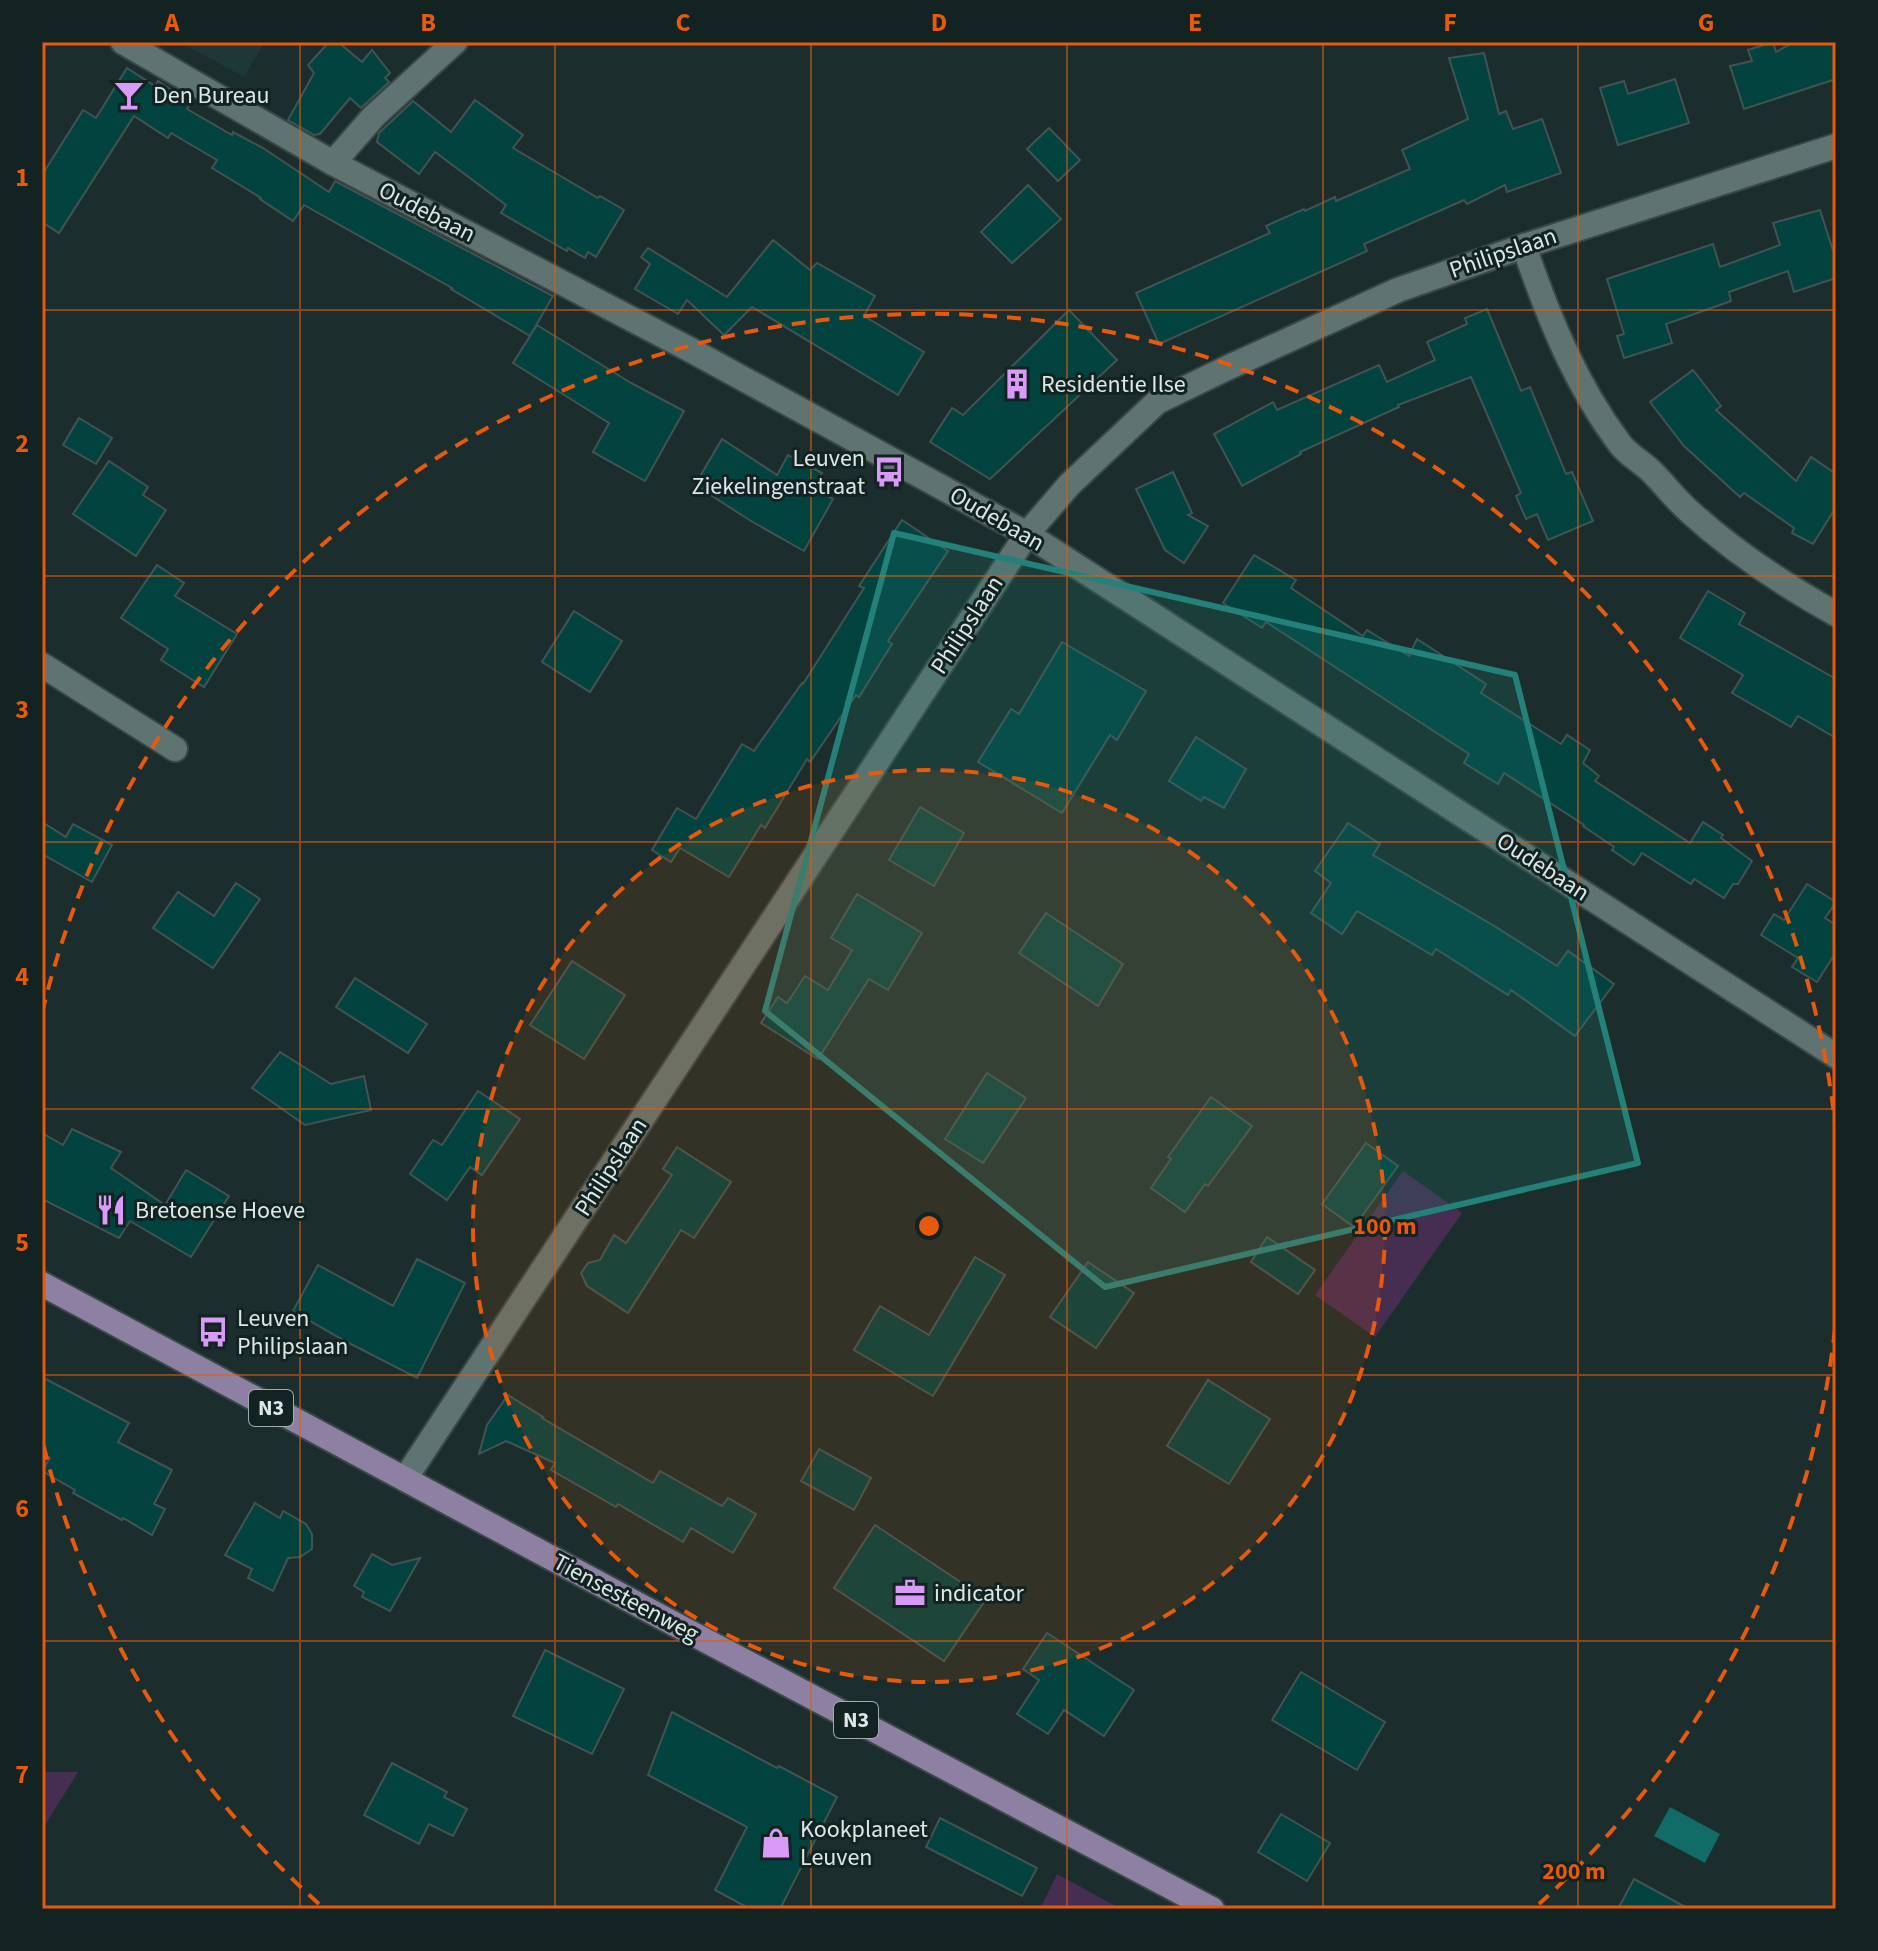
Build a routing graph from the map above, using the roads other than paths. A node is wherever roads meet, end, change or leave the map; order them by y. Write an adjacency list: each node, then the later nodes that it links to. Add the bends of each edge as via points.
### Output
1 (123, 42): 4 (street, Oudebaan)
2 (455, 42): 4 (street, via 374,116)
3 (1836, 146): 5 (street, Philipslaan)
4 (333, 163): 6 (street, Oudebaan)
5 (1524, 246): 6 (street, Philipslaan, via 1398,290 1157,402 1069,485); 7 (street, via 1562,348 1622,447 1719,537)
6 (1027, 534): 10 (street, Oudebaan); 12 (street, Philipslaan)
7 (1836, 614)
8 (42, 665): 9 (street)
9 (175, 749)
10 (1836, 1056)
11 (42, 1284): 12 (main road, Tiensesteenweg / N3)
12 (405, 1479): 13 (main road, Tiensesteenweg / N3)
13 (1212, 1909)

